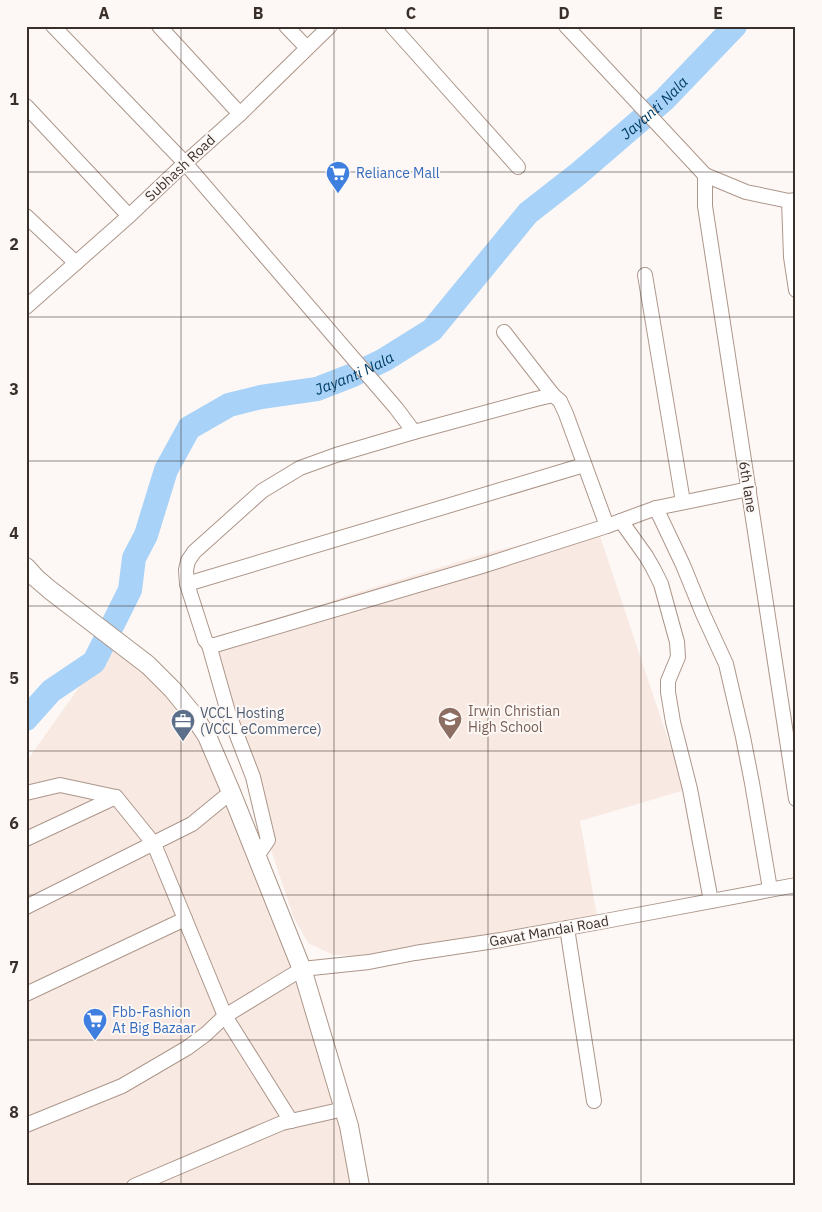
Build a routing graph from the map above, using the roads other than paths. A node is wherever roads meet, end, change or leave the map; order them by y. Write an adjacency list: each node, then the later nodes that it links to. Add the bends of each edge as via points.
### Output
1 (53, 26): 10 (street)
2 (159, 26): 9 (street)
3 (286, 26): 7 (street)
4 (330, 26): 7 (street, Subhash Road)
5 (392, 26): 11 (street)
6 (566, 26): 12 (street)
7 (307, 48): 9 (street, Subhash Road)
8 (26, 106): 15 (street)
9 (240, 114): 10 (street, Subhash Road)
10 (185, 162): 15 (street, Subhash Road); 22 (street)
11 (518, 167)
12 (704, 176): 13 (street, via 746,192); 24 (street, 6th lane, via 705,206)
13 (793, 200): 18 (street, via 792,257)
14 (26, 216): 16 (street)
15 (129, 216): 16 (street, Subhash Road)
16 (76, 263): 19 (street, Subhash Road)
17 (645, 275): 25 (street)
18 (796, 290)
19 (26, 307)
20 (504, 332): 21 (street)
21 (554, 395): 22 (street); 23 (street, via 566,414)
22 (414, 432): 30 (street, via 300,468 262,491 194,552 186,570)
23 (584, 465): 28 (street); 30 (street)
24 (749, 489): 25 (street); 35 (street, 6th lane)
25 (683, 502): 26 (street)
26 (656, 508): 27 (street); 40 (street, via 726,664 752,782)
27 (629, 518): 28 (street); 41 (street, via 661,584 677,642 678,657 668,681 668,692)
28 (607, 526): 31 (street, via 351,606)
29 (26, 567): 32 (main road, via 50,590 148,665 172,690 207,736)
30 (187, 584): 31 (street)
31 (209, 645): 38 (street, via 228,712 254,777 268,840)
32 (231, 792): 37 (street, via 192,824); 38 (main road)
33 (26, 793): 34 (street, via 60,785)
34 (116, 797): 36 (street); 37 (street)
35 (796, 799)
36 (26, 839)
37 (154, 844): 42 (street); 43 (street)
38 (257, 856): 45 (main road)
39 (796, 884): 40 (street, Gavat Mandai Road)
40 (770, 889): 41 (street, Gavat Mandai Road)
41 (711, 901): 44 (street, Gavat Mandai Road)
42 (26, 907)
43 (185, 919): 46 (street); 47 (street)
44 (567, 928): 45 (street, Gavat Mandai Road, via 369,962); 48 (street)
45 (302, 969): 47 (street); 49 (main road)
46 (26, 994)
47 (224, 1016): 50 (street); 51 (street, via 187,1048 122,1086)
48 (594, 1101)
49 (344, 1109): 50 (street); 53 (main road)
50 (291, 1121): 52 (street)
51 (26, 1125)
52 (134, 1186)
53 (360, 1186)

